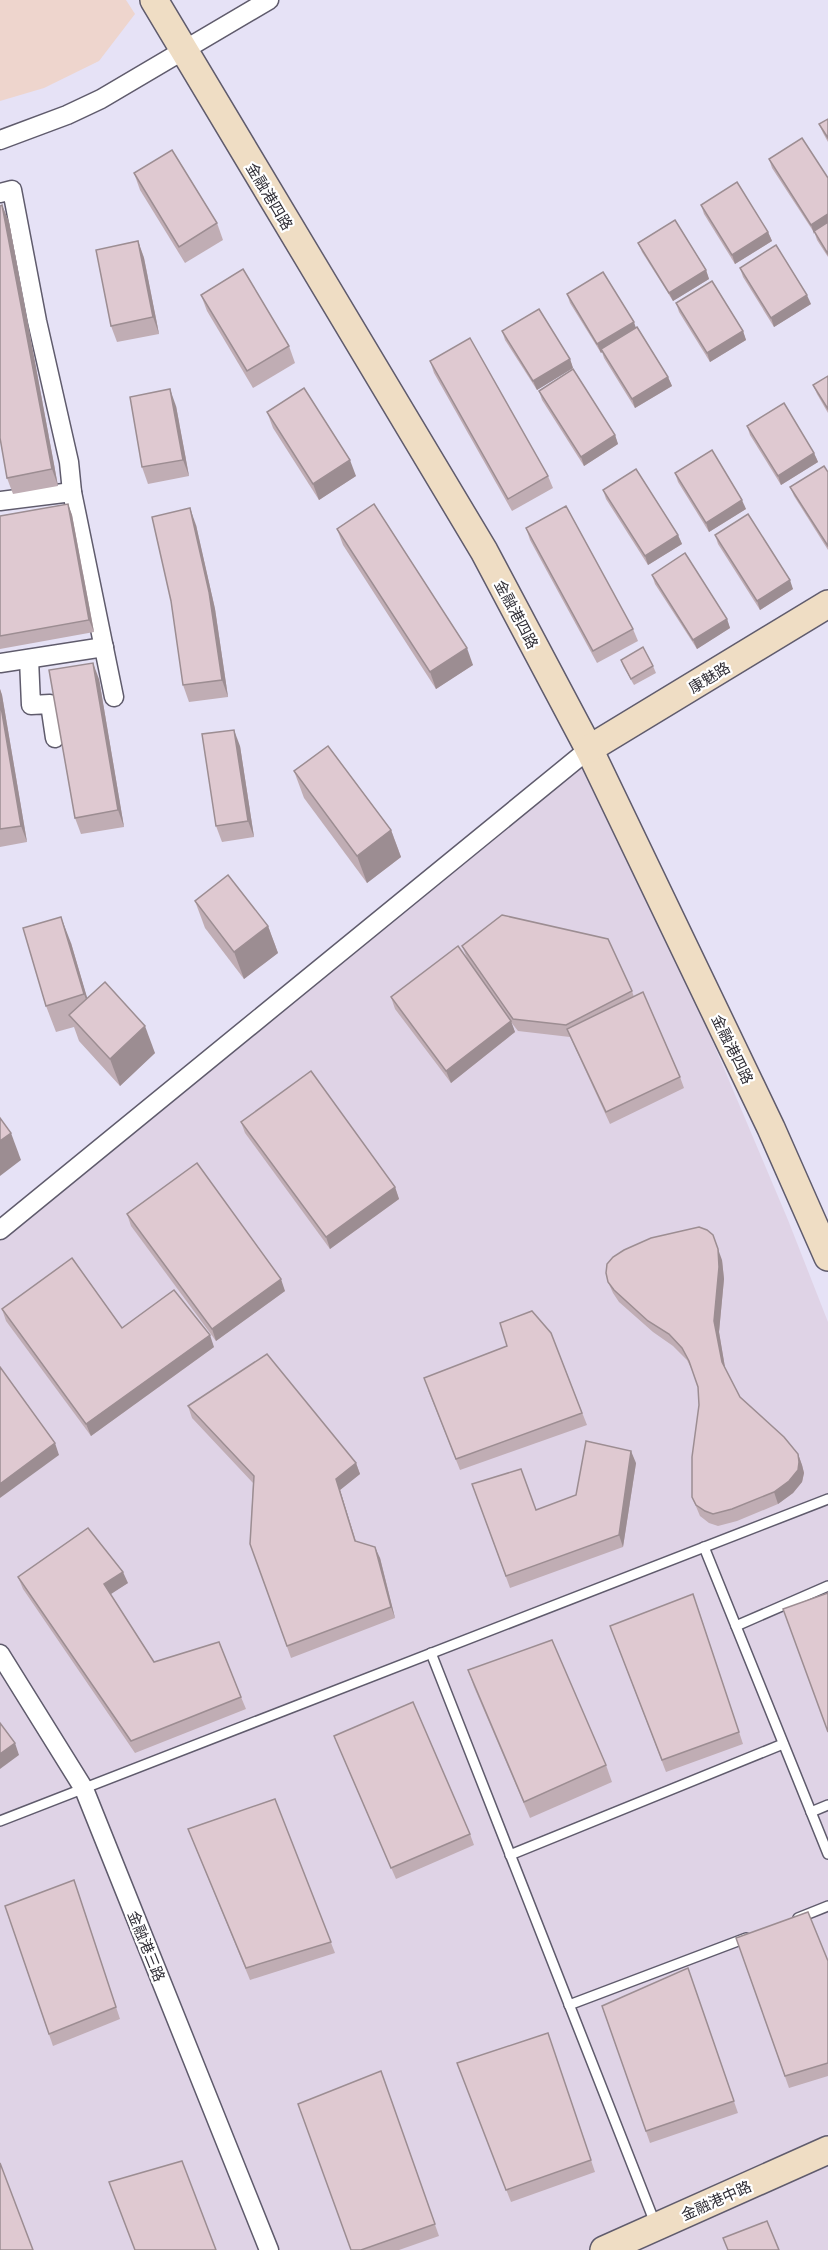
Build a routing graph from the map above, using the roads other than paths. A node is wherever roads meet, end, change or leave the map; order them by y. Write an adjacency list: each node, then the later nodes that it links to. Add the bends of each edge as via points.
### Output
1 (154, 0): 3 (street, 金融港四路)
2 (269, 0): 3 (street)
3 (184, 51): 4 (street, via 101,99); 14 (street, 金融港四路, via 484,551)
4 (0, 140)
5 (0, 193): 6 (street, via 12,190)
6 (72, 492): 7 (street); 9 (street)
7 (0, 501)
8 (828, 604): 14 (street, 康魅路)
9 (104, 647): 10 (street); 12 (street)
10 (29, 659): 11 (street); 13 (street, via 31,705 50,704)
11 (0, 663)
12 (114, 697)
13 (55, 738)
14 (589, 749): 15 (street); 16 (street, 金融港四路, via 771,1128)
15 (0, 1230)
16 (828, 1257)
17 (828, 1499): 18 (lane)
18 (704, 1547): 20 (lane); 21 (lane)
19 (828, 1586): 20 (lane)
20 (736, 1626): 23 (lane)
21 (430, 1653): 24 (lane); 29 (lane)
22 (0, 1654): 24 (street, 金融港三路)
23 (783, 1744): 26 (lane); 29 (lane)
24 (84, 1789): 27 (lane); 36 (street, 金融港三路)
25 (828, 1805): 26 (lane)
26 (811, 1812): 28 (lane)
27 (0, 1821)
28 (828, 1854)
29 (510, 1855): 33 (lane)
30 (828, 1906): 31 (lane)
31 (785, 1923)
32 (752, 1935): 33 (lane)
33 (569, 2005): 35 (lane)
34 (828, 2150): 35 (street, 金融港中路)
35 (656, 2227): 37 (street, 金融港中路)
36 (269, 2250)
37 (604, 2250)

